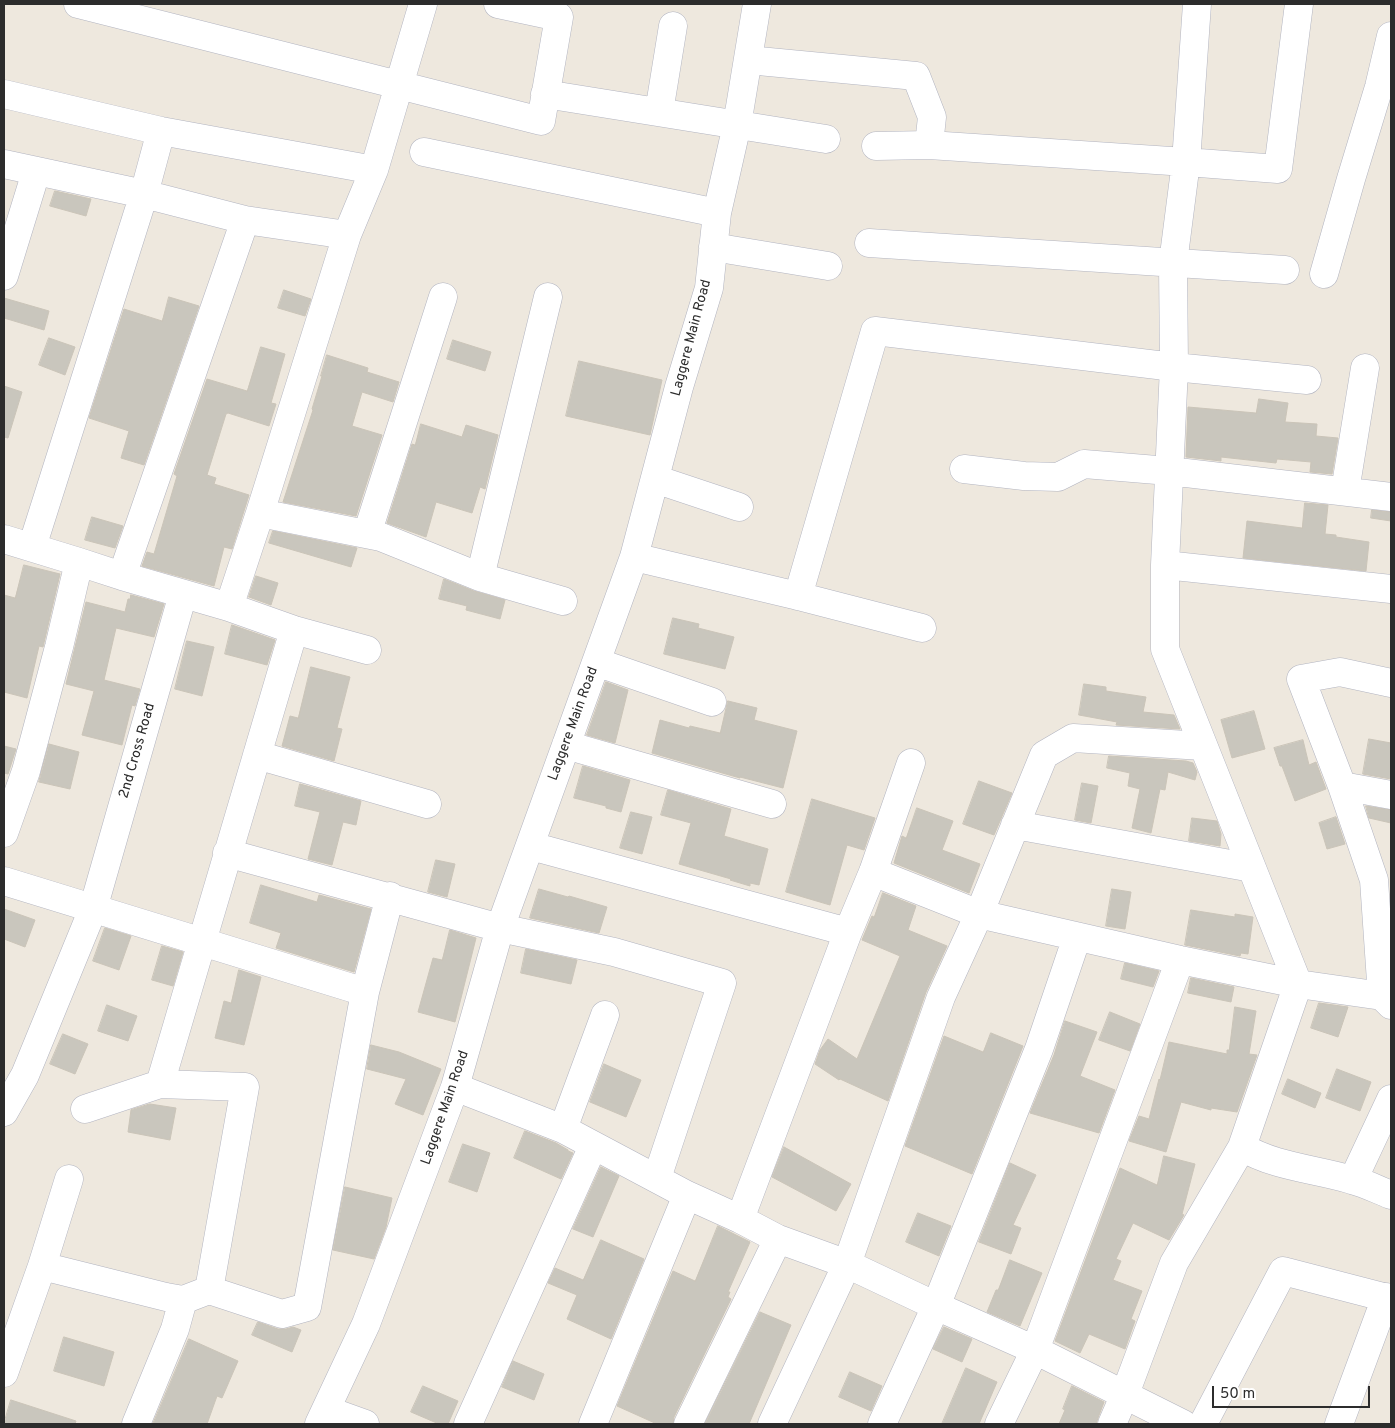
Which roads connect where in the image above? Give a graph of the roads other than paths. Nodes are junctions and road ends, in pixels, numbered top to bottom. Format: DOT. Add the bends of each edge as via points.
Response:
graph roads {
  1 [pos="78,4"];
  2 [pos="423,4"];
  3 [pos="498,4"];
  4 [pos="757,4"];
  5 [pos="1197,4"];
  6 [pos="1299,4"];
  7 [pos="673,26"];
  8 [pos="1391,36"];
  9 [pos="748,60"];
  10 [pos="400,86"];
  11 [pos="4,94"];
  12 [pos="546,94"];
  13 [pos="659,112"];
  14 [pos="737,125"];
  15 [pos="160,131"];
  16 [pos="826,139"];
  17 [pos="929,145"];
  18 [pos="876,146"];
  19 [pos="424,152"];
  20 [pos="1186,162"];
  21 [pos="4,164"];
  22 [pos="374,170"];
  23 [pos="36,172"];
  24 [pos="144,194"];
  25 [pos="717,213"];
  26 [pos="245,220"];
  27 [pos="346,235"];
  28 [pos="869,242"];
  29 [pos="713,247"];
  30 [pos="1173,263"];
  31 [pos="828,266"];
  32 [pos="1285,270"];
  33 [pos="1324,274"];
  34 [pos="4,276"];
  35 [pos="443,297"];
  36 [pos="548,297"];
  37 [pos="1174,367"];
  38 [pos="1365,368"];
  39 [pos="1307,380"];
  40 [pos="964,468"];
  41 [pos="1169,471"];
  42 [pos="655,479"];
  43 [pos="1345,491"];
  44 [pos="1391,497"];
  45 [pos="739,507"];
  46 [pos="260,513"];
  47 [pos="367,534"];
  48 [pos="4,539"];
  49 [pos="32,548"];
  50 [pos="634,558"];
  51 [pos="79,562"];
  52 [pos="1165,565"];
  53 [pos="122,576"];
  54 [pos="480,577"];
  55 [pos="1391,590"];
  56 [pos="183,594"];
  57 [pos="798,596"];
  58 [pos="563,602"];
  59 [pos="229,607"];
  60 [pos="922,628"];
  61 [pos="294,630"];
  62 [pos="367,650"];
  63 [pos="596,662"];
  64 [pos="1391,683"];
  65 [pos="712,702"];
  66 [pos="566,745"];
  67 [pos="1203,746"];
  68 [pos="256,755"];
  69 [pos="911,763"];
  70 [pos="1342,786"];
  71 [pos="1391,795"];
  72 [pos="427,804"];
  73 [pos="772,804"];
  74 [pos="1015,825"];
  75 [pos="4,832"];
  76 [pos="531,846"];
  77 [pos="228,853"];
  78 [pos="1252,868"];
  79 [pos="874,872"];
  80 [pos="4,881"];
  81 [pos="390,896"];
  82 [pos="93,909"];
  83 [pos="978,914"];
  84 [pos="500,928"];
  85 [pos="848,932"];
  86 [pos="1078,937"];
  87 [pos="201,942"];
  88 [pos="1180,960"];
  89 [pos="1298,984"];
  90 [pos="365,992"];
  91 [pos="1387,1000"];
  92 [pos="605,1015"];
  93 [pos="160,1084"];
  94 [pos="455,1087"];
  95 [pos="1391,1099"];
  96 [pos="85,1109"];
  97 [pos="4,1112"];
  98 [pos="564,1129"];
  99 [pos="594,1146"];
  100 [pos="1242,1148"];
  101 [pos="657,1178"];
  102 [pos="69,1179"];
  103 [pos="1353,1180"];
  104 [pos="687,1195"];
  105 [pos="1391,1195"];
  106 [pos="740,1219"];
  107 [pos="778,1239"];
  108 [pos="847,1264"];
  109 [pos="42,1266"];
  110 [pos="209,1290"];
  111 [pos="1389,1298"];
  112 [pos="183,1300"];
  113 [pos="936,1306"];
  114 [pos="1036,1350"];
  115 [pos="4,1373"];
  116 [pos="1125,1394"];
  117 [pos="323,1417"];
  118 [pos="136,1424"];
  119 [pos="365,1424"];
  120 [pos="468,1424"];
  121 [pos="593,1424"];
  122 [pos="688,1424"];
  123 [pos="772,1424"];
  124 [pos="882,1424"];
  125 [pos="999,1424"];
  126 [pos="1112,1424"];
  127 [pos="1183,1424"];
  128 [pos="1203,1424"];
  129 [pos="1339,1424"];
  1 -- 10 [label="street"];
  2 -- 10 [label="street"];
  3 -- 12 [label="street" via="559,17"];
  4 -- 9 [label="street, Laggere Main Road"];
  5 -- 20 [label="street"];
  6 -- 20 [label="street" via="1278,169"];
  7 -- 13 [label="street"];
  8 -- 33 [label="street" via="1380,88"];
  9 -- 14 [label="street, Laggere Main Road"];
  9 -- 17 [label="street" via="916,76 932,117"];
  10 -- 12 [label="street" via="541,121"];
  10 -- 22 [label="street"];
  11 -- 15 [label="street"];
  12 -- 13 [label="street"];
  13 -- 14 [label="street"];
  14 -- 16 [label="street"];
  14 -- 25 [label="street, Laggere Main Road"];
  15 -- 22 [label="street"];
  15 -- 24 [label="street"];
  17 -- 18 [label="street"];
  17 -- 20 [label="street"];
  19 -- 25 [label="street"];
  20 -- 30 [label="street"];
  21 -- 23 [label="street"];
  22 -- 27 [label="street"];
  23 -- 24 [label="street"];
  23 -- 34 [label="street"];
  24 -- 26 [label="street"];
  24 -- 49 [label="street"];
  25 -- 29 [label="street, Laggere Main Road"];
  26 -- 27 [label="street"];
  26 -- 53 [label="street"];
  27 -- 46 [label="street"];
  28 -- 30 [label="street"];
  29 -- 31 [label="street"];
  29 -- 42 [label="street, Laggere Main Road" via="709,288"];
  30 -- 32 [label="street"];
  30 -- 37 [label="street"];
  35 -- 47 [label="street"];
  36 -- 54 [label="street"];
  37 -- 39 [label="street"];
  37 -- 41 [label="street"];
  37 -- 57 [label="street" via="875,331"];
  38 -- 43 [label="street"];
  40 -- 41 [label="street" via="1058,477 1084,464"];
  41 -- 43 [label="street"];
  41 -- 52 [label="street"];
  42 -- 45 [label="street"];
  42 -- 50 [label="street, Laggere Main Road"];
  43 -- 44 [label="street"];
  46 -- 47 [label="street"];
  46 -- 59 [label="street"];
  47 -- 54 [label="street"];
  48 -- 49 [label="street"];
  49 -- 51 [label="street"];
  50 -- 57 [label="street"];
  50 -- 63 [label="street, Laggere Main Road"];
  51 -- 53 [label="street"];
  51 -- 75 [label="street" via="26,771"];
  52 -- 55 [label="street"];
  52 -- 67 [label="street" via="1165,649"];
  53 -- 56 [label="street"];
  54 -- 58 [label="street"];
  56 -- 59 [label="street"];
  56 -- 82 [label="street, 2nd Cross Road"];
  57 -- 60 [label="street"];
  59 -- 61 [label="street"];
  61 -- 62 [label="street"];
  61 -- 68 [label="street"];
  63 -- 65 [label="street"];
  63 -- 66 [label="street, Laggere Main Road"];
  64 -- 70 [label="street" via="1340,672 1301,679"];
  66 -- 73 [label="street"];
  66 -- 76 [label="street, Laggere Main Road"];
  67 -- 74 [label="street" via="1073,738 1044,755"];
  67 -- 78 [label="street"];
  68 -- 72 [label="street"];
  68 -- 77 [label="street"];
  69 -- 79 [label="street"];
  70 -- 71 [label="street"];
  70 -- 91 [label="street" via="1374,880"];
  74 -- 78 [label="street"];
  74 -- 83 [label="street"];
  76 -- 84 [label="street, Laggere Main Road"];
  76 -- 85 [label="street"];
  77 -- 81 [label="street"];
  77 -- 87 [label="street"];
  78 -- 89 [label="street"];
  79 -- 83 [label="street"];
  79 -- 85 [label="street"];
  80 -- 82 [label="street"];
  81 -- 84 [label="street"];
  81 -- 90 [label="street"];
  82 -- 87 [label="street"];
  82 -- 97 [label="street, 2nd Cross Road" via="25,1075"];
  83 -- 86 [label="street"];
  83 -- 108 [label="street" via="941,998"];
  84 -- 94 [label="street, Laggere Main Road"];
  84 -- 101 [label="street" via="614,952 722,983"];
  85 -- 106 [label="street"];
  86 -- 88 [label="street"];
  86 -- 113 [label="street" via="1039,1049"];
  87 -- 90 [label="street"];
  87 -- 93 [label="street"];
  88 -- 89 [label="street"];
  88 -- 114 [label="street"];
  89 -- 91 [label="street"];
  89 -- 100 [label="street"];
  90 -- 110 [label="street" via="307,1307 282,1314"];
  92 -- 98 [label="street"];
  93 -- 96 [label="street"];
  93 -- 110 [label="street" via="244,1087"];
  94 -- 98 [label="street"];
  94 -- 117 [label="street, Laggere Main Road" via="366,1324"];
  95 -- 103 [label="street"];
  98 -- 99 [label="street"];
  99 -- 101 [label="street"];
  99 -- 120 [label="street"];
  100 -- 103 [label="street" via="1255,1156"];
  100 -- 116 [label="street" via="1174,1263"];
  101 -- 104 [label="street"];
  102 -- 109 [label="street"];
  103 -- 105 [label="street"];
  104 -- 106 [label="street"];
  104 -- 121 [label="street"];
  106 -- 107 [label="street"];
  107 -- 108 [label="street"];
  107 -- 122 [label="street"];
  108 -- 113 [label="street"];
  108 -- 123 [label="street"];
  109 -- 112 [label="street"];
  109 -- 115 [label="street"];
  110 -- 112 [label="street"];
  111 -- 128 [label="street" via="1283,1271"];
  111 -- 129 [label="street"];
  112 -- 118 [label="street" via="175,1329"];
  113 -- 114 [label="street"];
  113 -- 124 [label="street"];
  114 -- 116 [label="street"];
  114 -- 125 [label="street"];
  116 -- 126 [label="street"];
  116 -- 127 [label="street"];
  117 -- 119 [label="street"];
}
